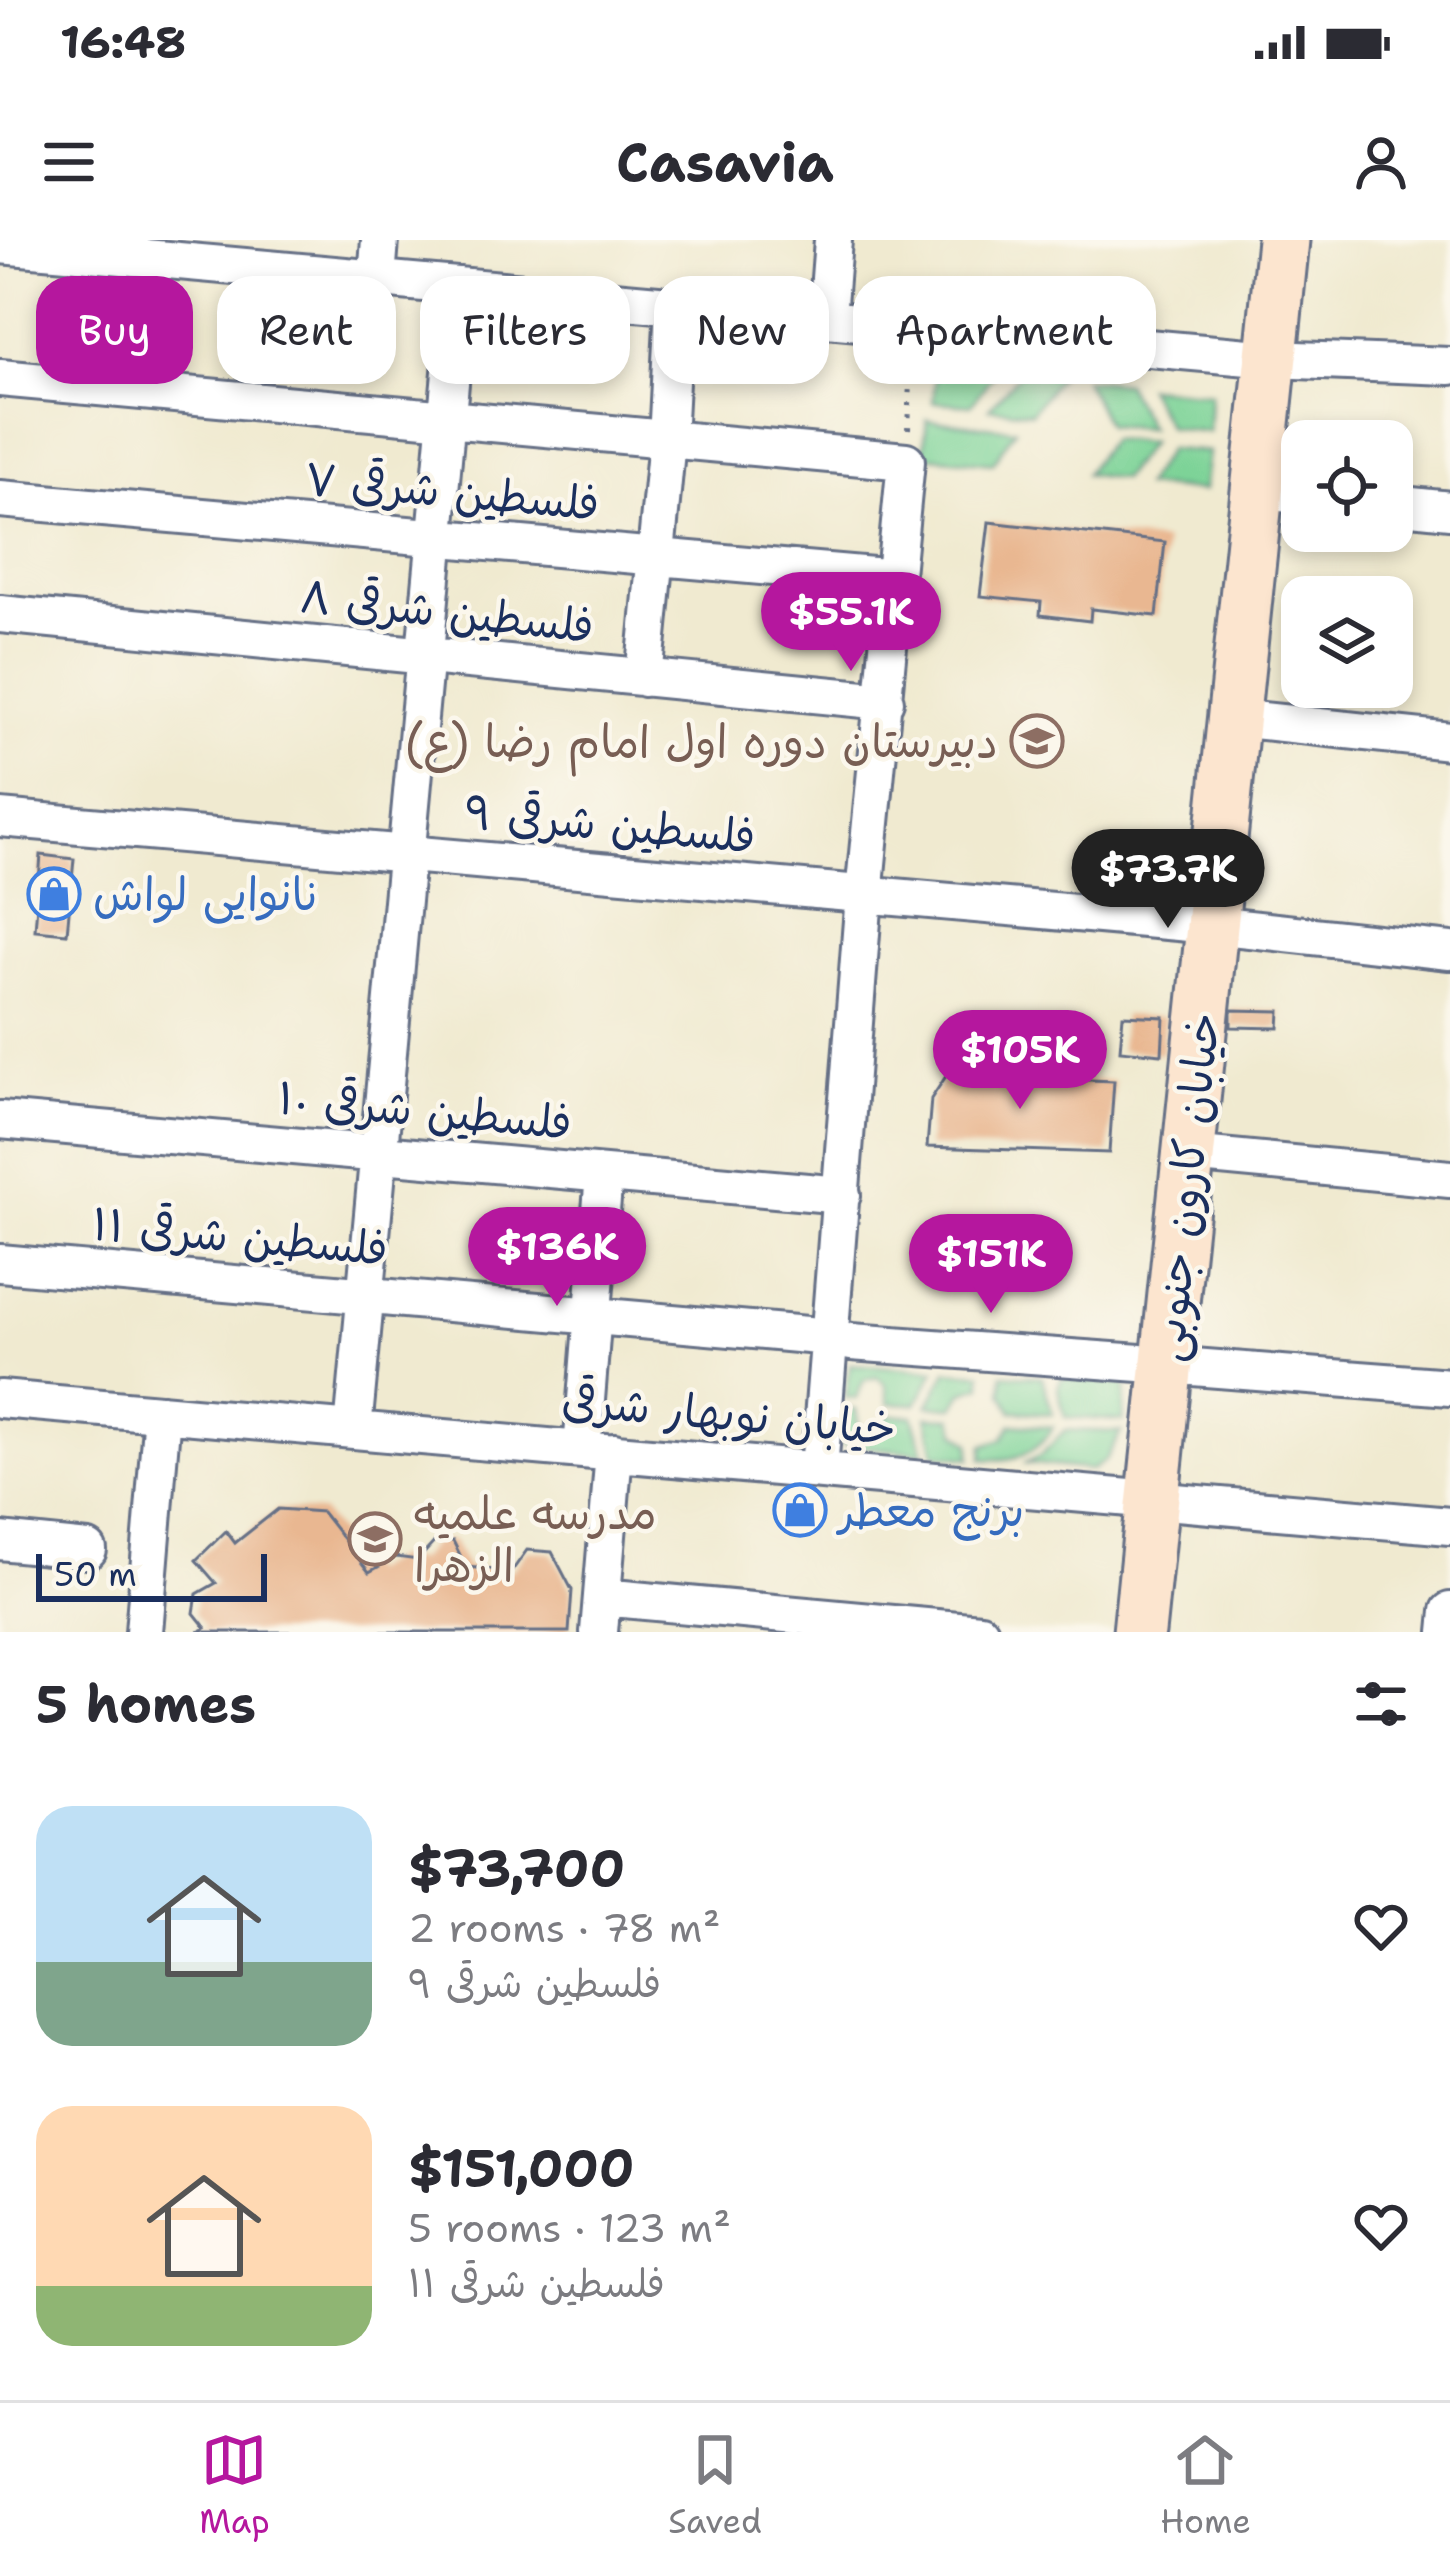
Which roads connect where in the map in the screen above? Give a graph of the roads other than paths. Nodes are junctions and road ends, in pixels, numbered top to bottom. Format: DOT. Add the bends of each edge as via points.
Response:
graph roads {
  1 [pos="380,240"];
  2 [pos="832,240"];
  3 [pos="1283,240"];
  4 [pos="0,245"];
  5 [pos="354,276"];
  6 [pos="377,276"];
  7 [pos="829,286"];
  8 [pos="829,317"];
  9 [pos="1271,358"];
  10 [pos="1450,366"];
  11 [pos="0,378"];
  12 [pos="450,384"];
  13 [pos="670,384"];
  14 [pos="447,420"];
  15 [pos="667,440"];
  16 [pos="1280,493"];
  17 [pos="0,499"];
  18 [pos="1413,507"];
  19 [pos="1450,510"];
  20 [pos="436,537"];
  21 [pos="656,557"];
  22 [pos="896,578"];
  23 [pos="0,614"];
  24 [pos="424,658"];
  25 [pos="644,678"];
  26 [pos="885,701"];
  27 [pos="1234,718"];
  28 [pos="1450,741"];
  29 [pos="0,818"];
  30 [pos="406,854"];
  31 [pos="864,895"];
  32 [pos="1212,925"];
  33 [pos="1450,951"];
  34 [pos="0,1120"];
  35 [pos="379,1154"];
  36 [pos="1189,1154"];
  37 [pos="604,1174"];
  38 [pos="1450,1179"];
  39 [pos="842,1195"];
  40 [pos="0,1263"];
  41 [pos="365,1295"];
  42 [pos="593,1316"];
  43 [pos="830,1337"];
  44 [pos="1154,1364"];
  45 [pos="1450,1387"];
  46 [pos="0,1399"];
  47 [pos="162,1413"];
  48 [pos="353,1430"];
  49 [pos="598,1451"];
  50 [pos="820,1470"];
  51 [pos="1153,1499"];
  52 [pos="1450,1526"];
  53 [pos="0,1541"];
  54 [pos="88,1550"];
  55 [pos="1450,1611"];
  56 [pos="601,1615"];
  57 [pos="144,1632"];
  58 [pos="980,1632"];
  59 [pos="1139,1632"];
  60 [pos="1448,1632"];
  1 -- 6 [label="street"];
  2 -- 7 [label="street"];
  3 -- 9 [label="street, خیابان کارون جنوبی"];
  4 -- 5 [label="street"];
  8 -- 9 [label="street"];
  9 -- 10 [label="street"];
  9 -- 16 [label="street, خیابان کارون جنوبی"];
  11 -- 14 [label="street"];
  12 -- 14 [label="street"];
  13 -- 15 [label="street"];
  14 -- 15 [label="street"];
  14 -- 20 [label="street"];
  15 -- 21 [label="street"];
  15 -- 22 [label="street" via="906,460"];
  16 -- 27 [label="street, خیابان کارون جنوبی"];
  17 -- 20 [label="street, فلسطین شرقی ۷"];
  18 -- 19 [label="street"];
  20 -- 21 [label="street, فلسطین شرقی ۷"];
  20 -- 24 [label="street"];
  21 -- 22 [label="street, فلسطین شرقی ۷"];
  21 -- 25 [label="street"];
  22 -- 26 [label="street"];
  23 -- 24 [label="street, فلسطین شرقی ۸"];
  24 -- 25 [label="street, فلسطین شرقی ۸"];
  24 -- 30 [label="street"];
  25 -- 26 [label="street, فلسطین شرقی ۸"];
  26 -- 31 [label="street"];
  27 -- 28 [label="street"];
  27 -- 32 [label="street, خیابان کارون جنوبی"];
  29 -- 30 [label="street, فلسطین شرقی ۹"];
  30 -- 31 [label="street, فلسطین شرقی ۹"];
  30 -- 35 [label="street"];
  31 -- 32 [label="street, فلسطین شرقی ۹"];
  31 -- 39 [label="street"];
  32 -- 33 [label="street, فلسطین شرقی ۹"];
  32 -- 36 [label="street, خیابان کارون جنوبی"];
  34 -- 35 [label="street, فلسطین شرقی ۱۰"];
  35 -- 37 [label="street, فلسطین شرقی ۱۰"];
  35 -- 41 [label="street"];
  36 -- 38 [label="street"];
  36 -- 44 [label="street, خیابان کارون جنوبی"];
  37 -- 39 [label="street, فلسطین شرقی ۱۰"];
  37 -- 42 [label="street"];
  39 -- 43 [label="street"];
  40 -- 41 [label="street, فلسطین شرقی ۱۱"];
  41 -- 42 [label="street, فلسطین شرقی ۱۱"];
  41 -- 48 [label="street"];
  42 -- 43 [label="street, فلسطین شرقی ۱۱"];
  42 -- 49 [label="street"];
  43 -- 44 [label="street, فلسطین شرقی ۱۱"];
  43 -- 50 [label="street"];
  44 -- 45 [label="street, فلسطین شرقی ۱۱"];
  44 -- 51 [label="street, خیابان کارون جنوبی"];
  46 -- 47 [label="street, خیابان نوبهار شرقی"];
  47 -- 48 [label="street, خیابان نوبهار شرقی"];
  47 -- 57 [label="street"];
  48 -- 49 [label="street, خیابان نوبهار شرقی"];
  49 -- 50 [label="street, خیابان نوبهار شرقی"];
  49 -- 56 [label="street"];
  50 -- 51 [label="street, خیابان نوبهار شرقی"];
  51 -- 52 [label="street, خیابان نوبهار شرقی"];
  51 -- 59 [label="street, خیابان کارون جنوبی"];
  53 -- 54 [label="street"];
  55 -- 60 [label="street"];
  56 -- 58 [label="street"];
}
